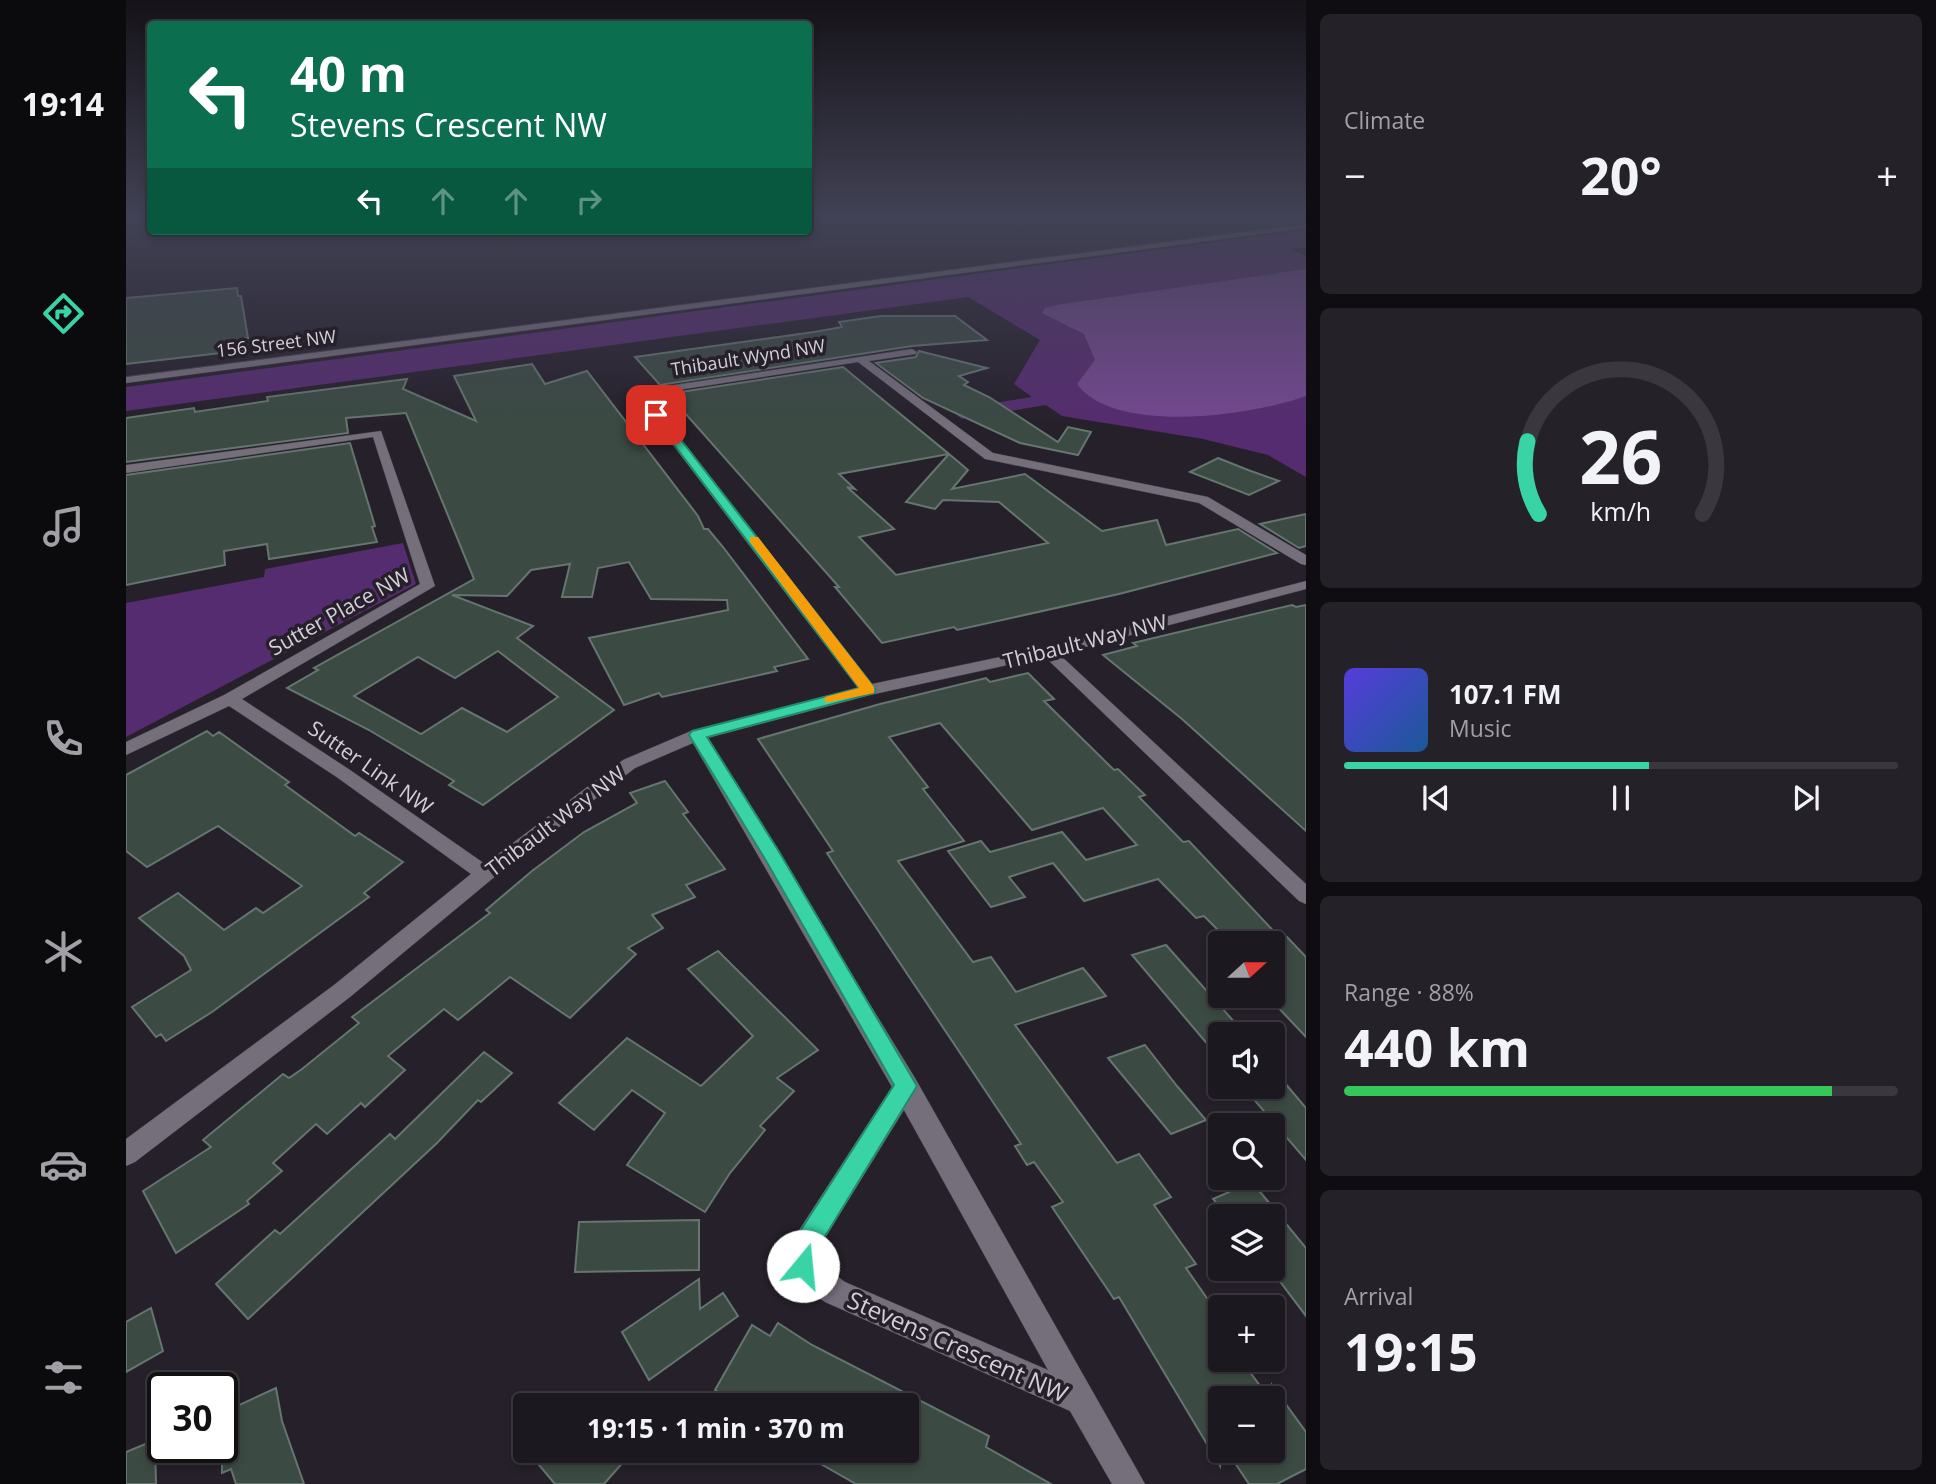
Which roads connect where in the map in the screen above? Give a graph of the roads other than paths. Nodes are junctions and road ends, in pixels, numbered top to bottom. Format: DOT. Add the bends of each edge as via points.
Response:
graph roads {
  1 [pos="840,287"];
  2 [pos="912,352"];
  3 [pos="860,359"];
  4 [pos="126,380"];
  5 [pos="126,469"];
  6 [pos="1306,561"];
  7 [pos="1306,585"];
  8 [pos="1048,652"];
  9 [pos="869,690"];
  10 [pos="230,699"];
  11 [pos="697,735"];
  12 [pos="126,749"];
  13 [pos="485,874"];
  14 [pos="1306,896"];
  15 [pos="906,1086"];
  16 [pos="126,1154"];
  17 [pos="1081,1400"];
  18 [pos="1129,1484"];
  1 -- 4 [label="street, 156 Street NW"];
  2 -- 3 [label="street, Thibault Wynd NW"];
  3 -- 6 [label="street" via="989,456 1203,500"];
  3 -- 9 [label="street, Thibault Wynd NW" via="639,393"];
  5 -- 10 [label="street, Sutter Place NW" via="377,433 428,586"];
  7 -- 8 [label="street, Thibault Way NW"];
  8 -- 9 [label="street, Thibault Way NW"];
  8 -- 14 [label="street"];
  9 -- 11 [label="street, Thibault Way NW"];
  10 -- 12 [label="street, Sutter Place NW"];
  10 -- 13 [label="street, Sutter Link NW"];
  11 -- 13 [label="street, Thibault Way NW" via="629,764"];
  11 -- 15 [label="street, Stevens Crescent NW"];
  13 -- 16 [label="street, Thibault Way NW" via="342,991"];
  15 -- 17 [label="street, Stevens Crescent NW"];
  15 -- 17 [label="street, Stevens Crescent NW" via="804,1248 803,1266 835,1292"];
  17 -- 18 [label="street, Stevens Crescent NW"];
}
